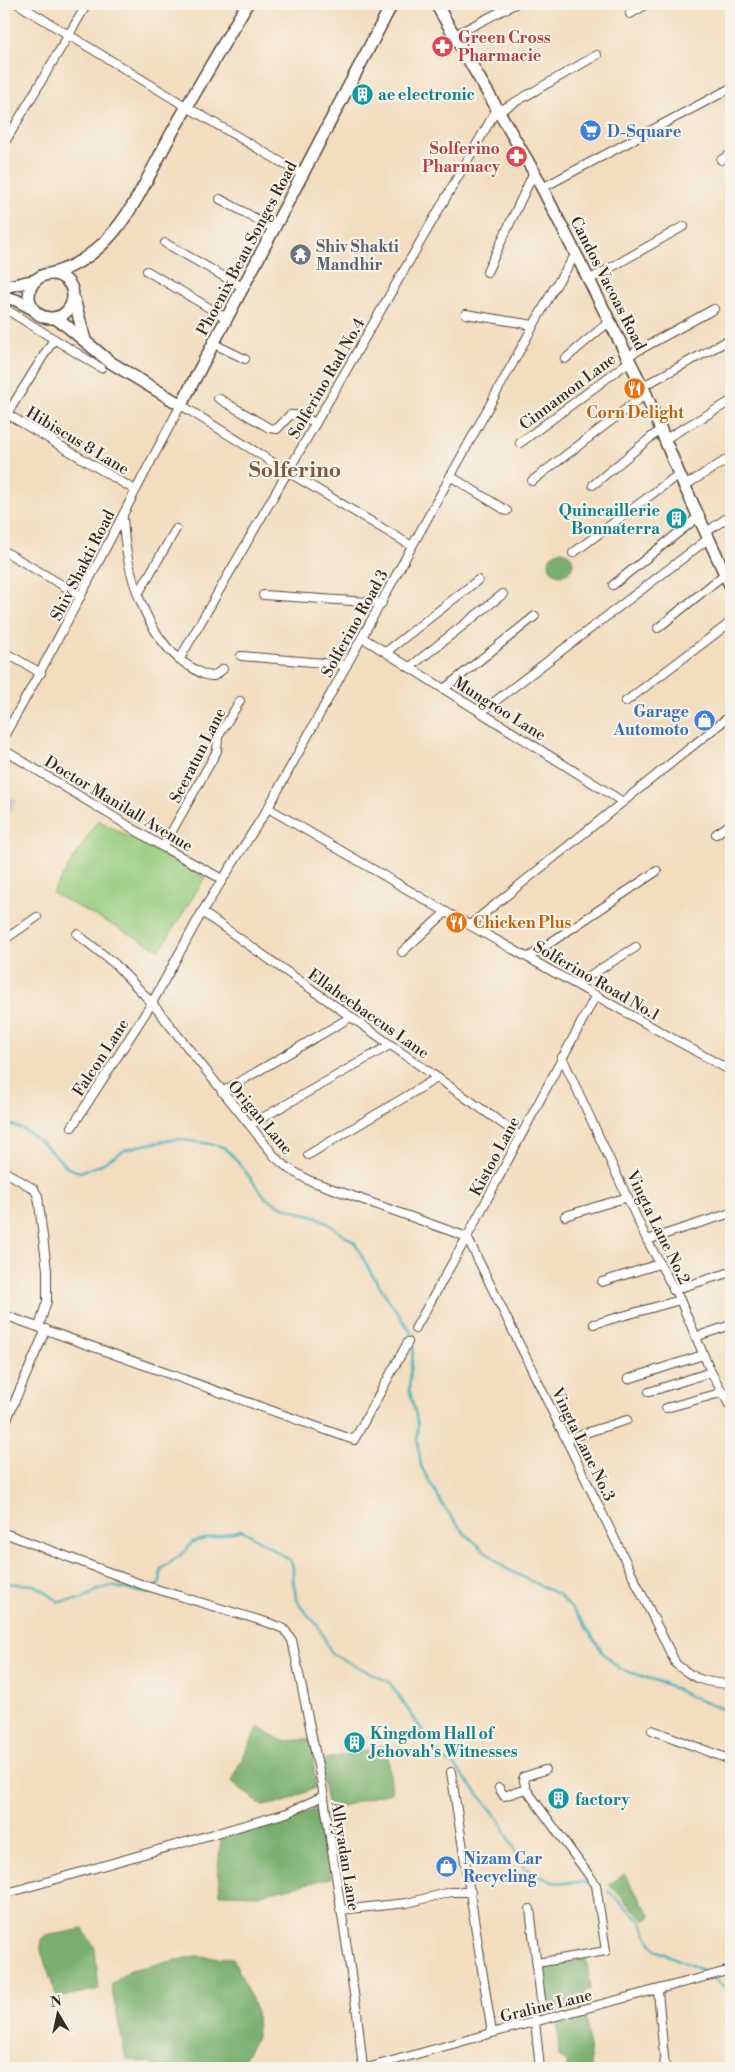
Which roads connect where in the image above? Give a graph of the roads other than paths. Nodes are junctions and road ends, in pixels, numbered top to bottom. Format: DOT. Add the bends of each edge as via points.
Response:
graph roads {
  1 [pos="18,4"];
  2 [pos="87,4"];
  3 [pos="247,4"];
  4 [pos="392,4"];
  5 [pos="436,4"];
  6 [pos="515,4"];
  7 [pos="647,4"];
  8 [pos="630,14"];
  9 [pos="68,35"];
  10 [pos="454,36"];
  11 [pos="597,55"];
  12 [pos="731,88"];
  13 [pos="187,107"];
  14 [pos="498,110"];
  15 [pos="4,144"];
  16 [pos="731,154"];
  17 [pos="721,160"];
  18 [pos="534,172"];
  19 [pos="303,175"];
  20 [pos="542,188"];
  21 [pos="220,198"];
  22 [pos="684,226"];
  23 [pos="275,229"];
  24 [pos="165,243"];
  25 [pos="576,254"];
  26 [pos="147,271"];
  27 [pos="487,272"];
  28 [pos="50,274"];
  29 [pos="36,280"];
  30 [pos="589,280"];
  31 [pos="4,287"];
  32 [pos="244,288"];
  33 [pos="4,297"];
  34 [pos="74,299"];
  35 [pos="4,308"];
  36 [pos="714,309"];
  37 [pos="33,310"];
  38 [pos="466,314"];
  39 [pos="54,318"];
  40 [pos="228,318"];
  41 [pos="610,321"];
  42 [pos="533,325"];
  43 [pos="54,339"];
  44 [pos="731,339"];
  45 [pos="86,342"];
  46 [pos="214,344"];
  47 [pos="245,359"];
  48 [pos="564,359"];
  49 [pos="629,359"];
  50 [pos="101,368"];
  51 [pos="644,390"];
  52 [pos="218,398"];
  53 [pos="731,401"];
  54 [pos="181,405"];
  55 [pos="5,416"];
  56 [pos="316,423"];
  57 [pos="663,434"];
  58 [pos="520,443"];
  59 [pos="731,457"];
  60 [pos="288,472"];
  61 [pos="679,474"];
  62 [pos="450,476"];
  63 [pos="532,481"];
  64 [pos="593,485"];
  65 [pos="684,486"];
  66 [pos="135,490"];
  67 [pos="507,511"];
  68 [pos="731,515"];
  69 [pos="122,516"];
  70 [pos="698,517"];
  71 [pos="176,530"];
  72 [pos="706,536"];
  73 [pos="412,546"];
  74 [pos="4,552"];
  75 [pos="573,553"];
  76 [pos="728,572"];
  77 [pos="478,580"];
  78 [pos="613,584"];
  79 [pos="731,588"];
  80 [pos="138,594"];
  81 [pos="503,594"];
  82 [pos="263,595"];
  83 [pos="81,596"];
  84 [pos="382,603"];
  85 [pos="535,616"];
  86 [pos="731,622"];
  87 [pos="658,628"];
  88 [pos="363,638"];
  89 [pos="4,652"];
  90 [pos="386,652"];
  91 [pos="241,656"];
  92 [pos="179,660"];
  93 [pos="347,665"];
  94 [pos="410,667"];
  95 [pos="223,669"];
  96 [pos="40,673"];
  97 [pos="444,689"];
  98 [pos="240,700"];
  99 [pos="625,702"];
  100 [pos="481,712"];
  101 [pos="731,715"];
  102 [pos="4,736"];
  103 [pos="4,750"];
  104 [pos="623,802"];
  105 [pos="268,808"];
  106 [pos="731,824"];
  107 [pos="716,834"];
  108 [pos="163,847"];
  109 [pos="657,871"];
  110 [pos="222,879"];
  111 [pos="202,912"];
  112 [pos="446,912"];
  113 [pos="37,917"];
  114 [pos="471,924"];
  115 [pos="77,934"];
  116 [pos="4,940"];
  117 [pos="636,947"];
  118 [pos="402,952"];
  119 [pos="528,957"];
  120 [pos="576,984"];
  121 [pos="596,995"];
  122 [pos="152,1003"];
  123 [pos="351,1017"];
  124 [pos="390,1045"];
  125 [pos="562,1057"];
  126 [pos="731,1071"];
  127 [pos="437,1078"];
  128 [pos="222,1092"];
  129 [pos="250,1125"];
  130 [pos="72,1127"];
  131 [pos="520,1136"];
  132 [pos="308,1155"];
  133 [pos="4,1171"];
  134 [pos="628,1197"];
  135 [pos="731,1213"];
  136 [pos="565,1216"];
  137 [pos="467,1237"];
  138 [pos="647,1240"];
  139 [pos="659,1264"];
  140 [pos="731,1272"];
  141 [pos="602,1282"];
  142 [pos="673,1290"];
  143 [pos="680,1300"];
  144 [pos="4,1315"];
  145 [pos="594,1324"];
  146 [pos="731,1326"];
  147 [pos="43,1328"];
  148 [pos="415,1329"];
  149 [pos="695,1337"];
  150 [pos="408,1342"];
  151 [pos="703,1356"];
  152 [pos="711,1372"];
  153 [pos="628,1379"];
  154 [pos="649,1392"];
  155 [pos="724,1392"];
  156 [pos="666,1408"];
  157 [pos="731,1408"];
  158 [pos="627,1420"];
  159 [pos="4,1426"];
  160 [pos="566,1439"];
  161 [pos="4,1533"];
  162 [pos="731,1684"];
  163 [pos="652,1730"];
  164 [pos="731,1760"];
  165 [pos="545,1770"];
  166 [pos="451,1772"];
  167 [pos="499,1788"];
  168 [pos="526,1789"];
  169 [pos="323,1796"];
  170 [pos="471,1892"];
  171 [pos="4,1894"];
  172 [pos="530,1909"];
  173 [pos="340,1910"];
  174 [pos="537,1963"];
  175 [pos="731,1970"];
  176 [pos="658,1991"];
  177 [pos="535,2022"];
  178 [pos="492,2033"];
  179 [pos="363,2068"];
  180 [pos="367,2068"];
  181 [pos="540,2068"];
  182 [pos="665,2068"];
  1 -- 9 [label="street"];
  2 -- 9 [label="street"];
  3 -- 13 [label="main road"];
  4 -- 19 [label="main road, Phoenix Beau Songes Road"];
  5 -- 10 [label="main road, Candos Vacoas Road"];
  6 -- 10 [label="street"];
  7 -- 8 [label="street"];
  9 -- 13 [label="street"];
  9 -- 15 [label="street"];
  10 -- 14 [label="main road, Candos Vacoas Road"];
  11 -- 14 [label="street"];
  12 -- 20 [label="street"];
  13 -- 19 [label="street"];
  13 -- 28 [label="main road" via="128,214 106,241 73,267"];
  14 -- 18 [label="main road, Candos Vacoas Road"];
  14 -- 56 [label="street, Solferino Rad No.4"];
  16 -- 17 [label="street"];
  18 -- 20 [label="main road, Candos Vacoas Road"];
  18 -- 27 [label="street"];
  19 -- 23 [label="main road, Phoenix Beau Songes Road"];
  20 -- 25 [label="main road, Candos Vacoas Road"];
  21 -- 23 [label="street"];
  22 -- 30 [label="street"];
  23 -- 32 [label="main road, Phoenix Beau Songes Road"];
  24 -- 32 [label="street"];
  25 -- 30 [label="main road, Candos Vacoas Road"];
  25 -- 42 [label="street, Solferino Road 3"];
  26 -- 40 [label="street"];
  28 -- 29 [label="main road"];
  28 -- 34 [label="main road" via="68,282"];
  29 -- 31 [label="main road"];
  29 -- 37 [label="main road" via="29,297"];
  30 -- 41 [label="main road, Candos Vacoas Road"];
  32 -- 40 [label="main road, Phoenix Beau Songes Road"];
  33 -- 37 [label="main road"];
  34 -- 39 [label="main road" via="69,310"];
  34 -- 45 [label="main road"];
  35 -- 43 [label="street"];
  36 -- 49 [label="street, Cinnamon Lane"];
  37 -- 39 [label="main road" via="42,317"];
  38 -- 42 [label="street"];
  39 -- 45 [label="main road"];
  40 -- 46 [label="main road, Phoenix Beau Songes Road"];
  41 -- 48 [label="street"];
  41 -- 49 [label="main road, Candos Vacoas Road"];
  42 -- 62 [label="street, Solferino Road 3"];
  43 -- 50 [label="street"];
  43 -- 55 [label="street"];
  44 -- 51 [label="street"];
  45 -- 54 [label="main road" via="110,362"];
  46 -- 47 [label="street"];
  46 -- 54 [label="main road, Phoenix Beau Songes Road"];
  49 -- 51 [label="main road, Candos Vacoas Road"];
  49 -- 58 [label="street, Cinnamon Lane"];
  51 -- 57 [label="main road, Candos Vacoas Road"];
  51 -- 63 [label="street"];
  52 -- 56 [label="street" via="269,428 277,429 290,415 299,415"];
  53 -- 57 [label="street"];
  54 -- 60 [label="street"];
  54 -- 66 [label="street, Shiv Shakti Road"];
  55 -- 66 [label="street, Hibiscus 8 Lane"];
  56 -- 60 [label="street, Solferino Rad No.4"];
  57 -- 61 [label="main road, Candos Vacoas Road"];
  57 -- 64 [label="street"];
  59 -- 65 [label="street"];
  60 -- 73 [label="street"];
  60 -- 92 [label="street, Solferino Rad No.4"];
  61 -- 65 [label="main road, Candos Vacoas Road"];
  61 -- 75 [label="street"];
  62 -- 67 [label="street"];
  62 -- 73 [label="street, Solferino Road 3"];
  65 -- 70 [label="main road, Candos Vacoas Road"];
  66 -- 69 [label="street, Shiv Shakti Road"];
  68 -- 72 [label="street"];
  69 -- 80 [label="street" via="128,564"];
  69 -- 83 [label="street, Shiv Shakti Road"];
  70 -- 72 [label="main road, Candos Vacoas Road"];
  70 -- 78 [label="street"];
  71 -- 80 [label="street"];
  72 -- 76 [label="main road, Candos Vacoas Road"];
  72 -- 100 [label="street"];
  73 -- 84 [label="street, Solferino Road 3"];
  74 -- 83 [label="street"];
  76 -- 79 [label="main road, Candos Vacoas Road"];
  76 -- 87 [label="street"];
  77 -- 90 [label="street"];
  80 -- 92 [label="street" via="166,648"];
  81 -- 94 [label="street"];
  82 -- 84 [label="street"];
  83 -- 96 [label="street, Shiv Shakti Road"];
  84 -- 88 [label="street, Solferino Road 3"];
  85 -- 97 [label="street"];
  86 -- 99 [label="street"];
  88 -- 90 [label="street, Mungroo Lane"];
  88 -- 93 [label="street, Solferino Road 3"];
  89 -- 96 [label="street"];
  90 -- 94 [label="street, Mungroo Lane"];
  91 -- 93 [label="street"];
  92 -- 95 [label="street" via="209,676"];
  93 -- 105 [label="street, Solferino Road 3"];
  94 -- 97 [label="street, Mungroo Lane"];
  96 -- 102 [label="street, Shiv Shakti Road"];
  97 -- 100 [label="street, Mungroo Lane"];
  98 -- 108 [label="street, Seeratun Lane" via="218,737 217,751"];
  100 -- 104 [label="street, Mungroo Lane"];
  101 -- 104 [label="street"];
  103 -- 108 [label="street, Doctor Manilall Avenue"];
  104 -- 114 [label="street"];
  105 -- 110 [label="street, Solferino Road 3"];
  105 -- 112 [label="street, Solferino Road No.1"];
  106 -- 107 [label="street"];
  108 -- 110 [label="street, Doctor Manilall Avenue"];
  109 -- 119 [label="street"];
  110 -- 111 [label="street, Solferino Road 3"];
  111 -- 122 [label="street, Solferino Road 3"];
  111 -- 123 [label="street, Ellaheebaccus Lane"];
  112 -- 114 [label="street, Solferino Road No.1"];
  112 -- 118 [label="street"];
  113 -- 116 [label="street"];
  114 -- 119 [label="street, Solferino Road No.1"];
  115 -- 122 [label="street, Origan Lane" via="115,964"];
  117 -- 120 [label="street"];
  119 -- 120 [label="street, Solferino Road No.1"];
  120 -- 121 [label="street, Solferino Road No.1"];
  121 -- 125 [label="street, Kistoo Lane"];
  121 -- 126 [label="street, Solferino Road No.1"];
  122 -- 128 [label="street, Origan Lane"];
  122 -- 130 [label="street, Falcon Lane"];
  123 -- 124 [label="street, Ellaheebaccus Lane"];
  123 -- 128 [label="street"];
  124 -- 127 [label="street, Ellaheebaccus Lane"];
  124 -- 129 [label="street"];
  125 -- 131 [label="street, Kistoo Lane"];
  125 -- 134 [label="street, Vingta Lane No.2"];
  127 -- 131 [label="street, Ellaheebaccus Lane"];
  127 -- 132 [label="street"];
  128 -- 129 [label="street, Origan Lane"];
  129 -- 137 [label="street, Origan Lane" via="276,1158 308,1180"];
  131 -- 137 [label="street, Kistoo Lane"];
  133 -- 147 [label="street" via="34,1189 38,1196 47,1286"];
  134 -- 136 [label="street"];
  134 -- 138 [label="street, Vingta Lane No.2"];
  135 -- 138 [label="street"];
  137 -- 148 [label="street, Kistoo Lane"];
  137 -- 160 [label="street, Vingta Lane No.3"];
  138 -- 139 [label="street, Vingta Lane No.2"];
  139 -- 141 [label="street"];
  139 -- 142 [label="street, Vingta Lane No.2"];
  140 -- 142 [label="street"];
  142 -- 143 [label="street, Vingta Lane No.2"];
  143 -- 145 [label="street"];
  143 -- 149 [label="street, Vingta Lane No.2"];
  144 -- 147 [label="street"];
  146 -- 149 [label="street"];
  147 -- 150 [label="street" via="354,1440"];
  147 -- 159 [label="street"];
  149 -- 151 [label="street, Vingta Lane No.2"];
  151 -- 152 [label="street, Vingta Lane No.2"];
  151 -- 153 [label="street"];
  152 -- 154 [label="street"];
  152 -- 155 [label="street, Vingta Lane No.2"];
  155 -- 156 [label="street"];
  155 -- 157 [label="street, Vingta Lane No.2"];
  158 -- 160 [label="street"];
  160 -- 162 [label="street, Vingta Lane No.3" via="676,1664 690,1676 711,1683"];
  161 -- 169 [label="street, Allyyadan Lane" via="143,1585 284,1629 295,1649"];
  163 -- 164 [label="street"];
  165 -- 168 [label="street" via="523,1777"];
  166 -- 170 [label="street"];
  167 -- 168 [label="street" via="504,1796"];
  168 -- 174 [label="street" via="596,1885 606,1951"];
  169 -- 171 [label="street" via="287,1813"];
  169 -- 173 [label="street, Allyyadan Lane"];
  170 -- 173 [label="street" via="451,1892 408,1903"];
  170 -- 178 [label="street"];
  172 -- 174 [label="street"];
  173 -- 179 [label="street, Allyyadan Lane"];
  174 -- 177 [label="street" via="542,2008 534,2012"];
  175 -- 176 [label="street, Graline Lane"];
  176 -- 177 [label="street, Graline Lane"];
  176 -- 182 [label="street"];
  177 -- 178 [label="street, Graline Lane"];
  177 -- 181 [label="street"];
  178 -- 180 [label="street, Graline Lane"];
}
